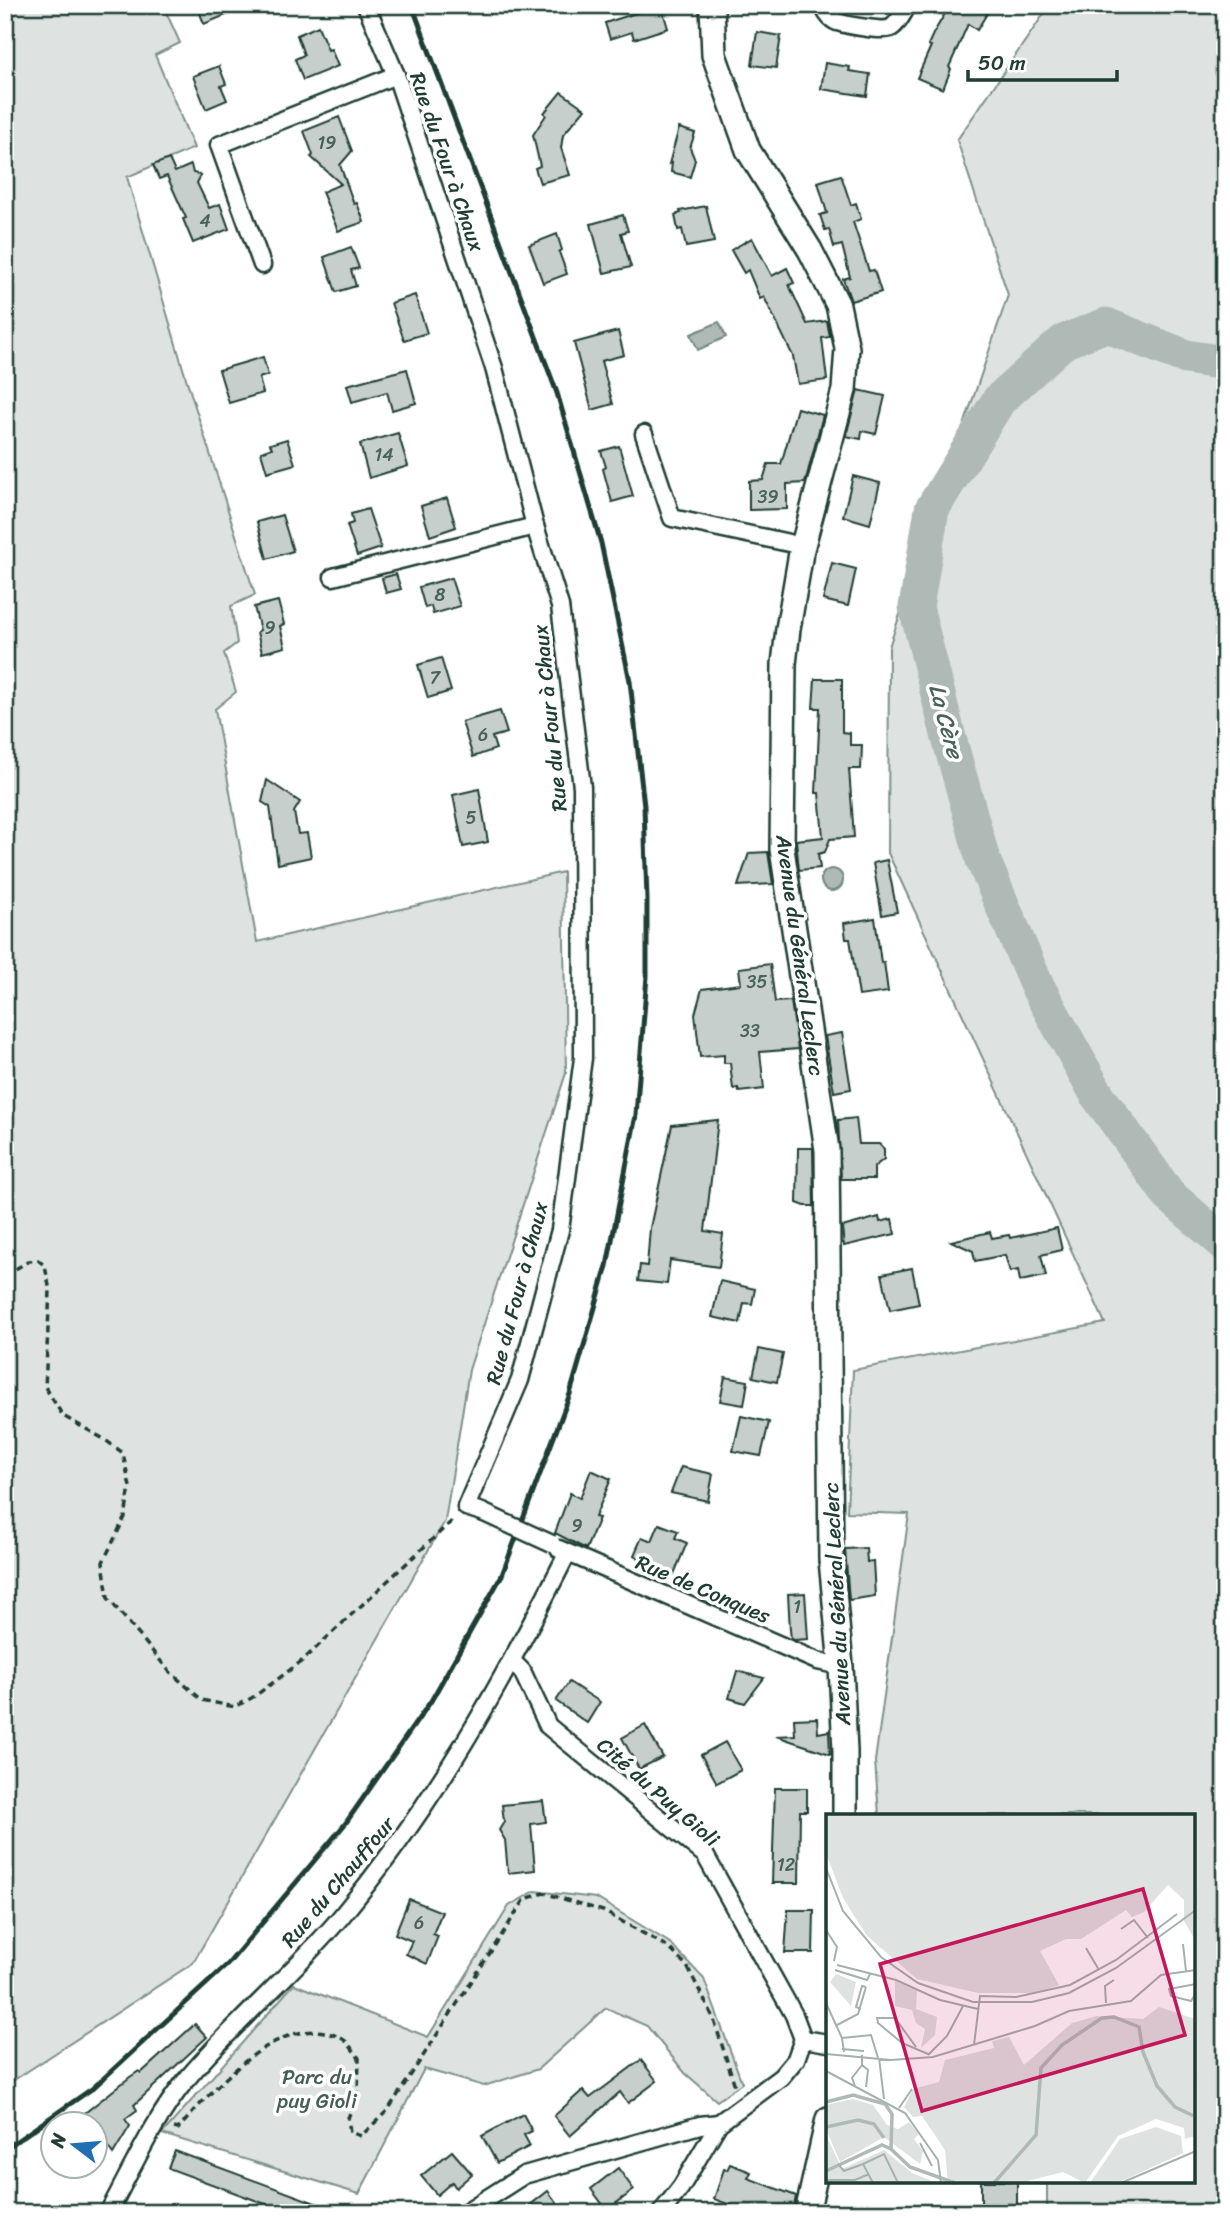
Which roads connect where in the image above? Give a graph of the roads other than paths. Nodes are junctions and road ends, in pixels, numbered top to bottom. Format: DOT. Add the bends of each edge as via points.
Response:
graph roads {
  1 [pos="366,5"];
  2 [pos="712,5"];
  3 [pos="823,5"];
  4 [pos="908,5"];
  5 [pos="396,75"];
  6 [pos="262,265"];
  7 [pos="644,434"];
  8 [pos="535,526"];
  9 [pos="803,546"];
  10 [pos="333,577"];
  11 [pos="474,1510"];
  12 [pos="567,1554"];
  13 [pos="513,1662"];
  14 [pos="841,1666"];
  15 [pos="845,1814"];
  16 [pos="803,2039"];
  17 [pos="826,2043"];
  18 [pos="719,2123"];
  19 [pos="826,2128"];
  20 [pos="108,2213"];
  21 [pos="464,2213"];
  22 [pos="661,2213"];
  23 [pos="807,2213"];
  1 -- 5 [label="street, Rue du Four à Chaux"];
  2 -- 9 [label="street, Avenue du Général Leclerc" via="714,55 748,150 838,305 847,348 844,390"];
  3 -- 4 [label="street" via="836,22 881,30 890,29"];
  5 -- 6 [label="street" via="219,145"];
  5 -- 8 [label="street, Rue du Four à Chaux" via="494,368"];
  7 -- 9 [label="street" via="672,518"];
  8 -- 10 [label="street"];
  8 -- 11 [label="street, Rue du Four à Chaux" via="559,606 582,787 583,1058 559,1230 520,1380"];
  9 -- 14 [label="street, Avenue du Général Leclerc" via="784,664 782,849 827,1150 831,1560"];
  11 -- 12 [label="street, Rue de Conques, bridge"];
  12 -- 13 [label="street, Rue du Chauffour"];
  12 -- 14 [label="street, Rue de Conques" via="817,1661"];
  13 -- 16 [label="street, Cité du Puy Gioli" via="522,1671 548,1726 705,1856"];
  13 -- 20 [label="street, Rue du Chauffour" via="410,1829 338,1920 185,2081"];
  14 -- 15 [label="street, Avenue du Général Leclerc"];
  16 -- 17 [label="street"];
  16 -- 18 [label="street" via="796,2059 781,2077"];
  18 -- 21 [label="street" via="524,2175"];
  18 -- 22 [label="street"];
  19 -- 23 [label="street"];
}
